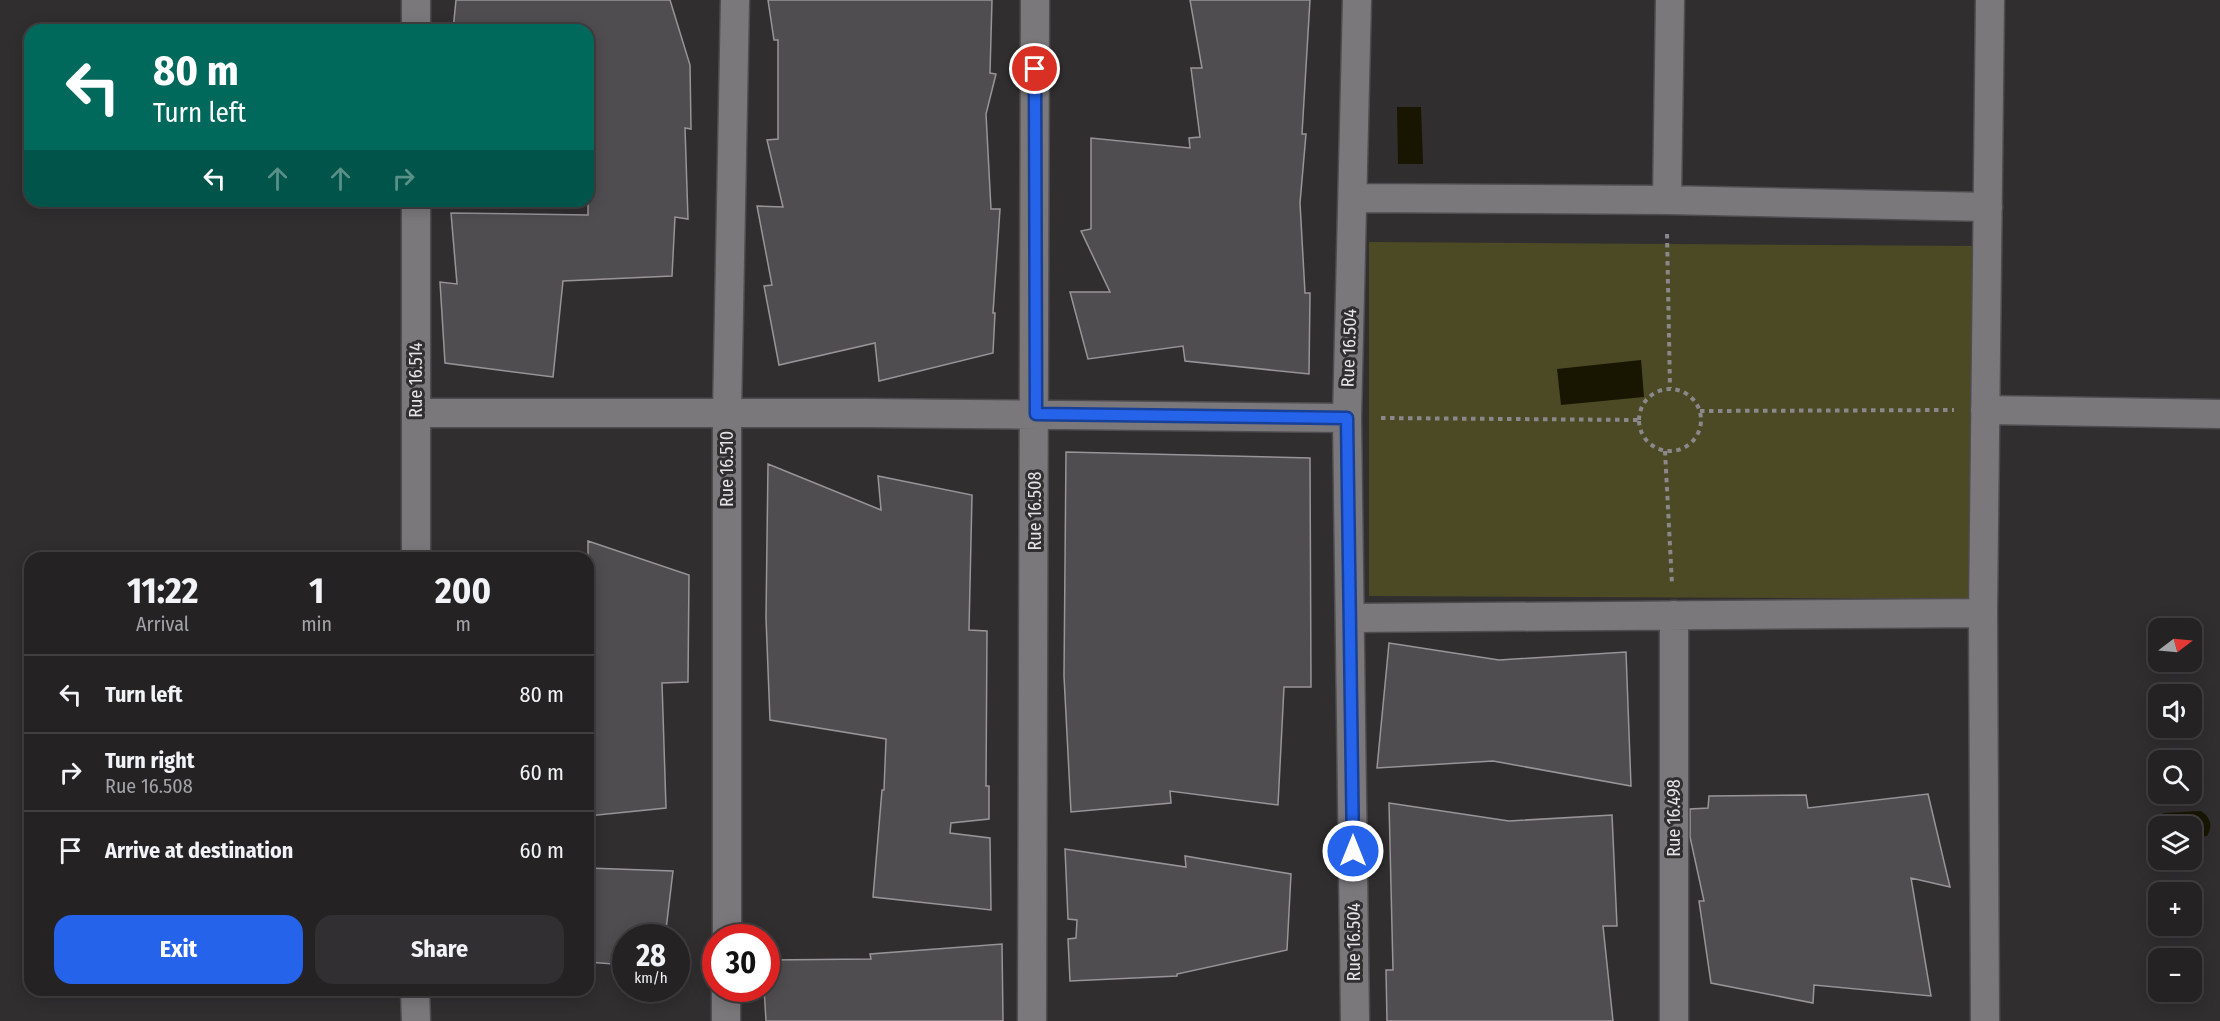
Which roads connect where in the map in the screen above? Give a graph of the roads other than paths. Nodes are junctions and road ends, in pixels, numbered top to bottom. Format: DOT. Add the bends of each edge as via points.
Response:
graph roads {
  1 [pos="416,0"];
  2 [pos="735,0"];
  3 [pos="1035,0"];
  4 [pos="1357,0"];
  5 [pos="1670,0"];
  6 [pos="1990,0"];
  7 [pos="416,24"];
  8 [pos="1354,198"];
  9 [pos="1667,200"];
  10 [pos="416,207"];
  11 [pos="1988,207"];
  12 [pos="1985,410"];
  13 [pos="417,413"];
  14 [pos="728,414"];
  15 [pos="1036,414"];
  16 [pos="2220,414"];
  17 [pos="1347,418"];
  18 [pos="416,552"];
  19 [pos="1983,613"];
  20 [pos="1674,615"];
  21 [pos="1351,618"];
  22 [pos="727,924"];
  23 [pos="416,996"];
  24 [pos="726,1002"];
  25 [pos="416,1021"];
  26 [pos="726,1021"];
  27 [pos="1032,1021"];
  28 [pos="1354,1021"];
  29 [pos="1674,1021"];
  30 [pos="1985,1021"];
  1 -- 7 [label="street"];
  2 -- 14 [label="street, Rue 16.510"];
  3 -- 15 [label="street, Rue 16.508"];
  4 -- 8 [label="street, Rue 16.504"];
  5 -- 9 [label="street"];
  6 -- 11 [label="street"];
  8 -- 9 [label="street"];
  8 -- 17 [label="street, Rue 16.504"];
  9 -- 11 [label="street"];
  10 -- 13 [label="street, Rue 16.514"];
  11 -- 12 [label="street"];
  12 -- 16 [label="street"];
  12 -- 19 [label="street"];
  13 -- 14 [label="street"];
  13 -- 18 [label="street, Rue 16.514"];
  14 -- 15 [label="street"];
  14 -- 22 [label="street, Rue 16.510"];
  15 -- 17 [label="street"];
  15 -- 27 [label="street, Rue 16.508"];
  17 -- 21 [label="street, Rue 16.504"];
  19 -- 20 [label="street"];
  19 -- 30 [label="street"];
  20 -- 21 [label="street"];
  20 -- 29 [label="street, Rue 16.498"];
  21 -- 28 [label="street, Rue 16.504"];
  23 -- 25 [label="street"];
  24 -- 26 [label="street"];
}
